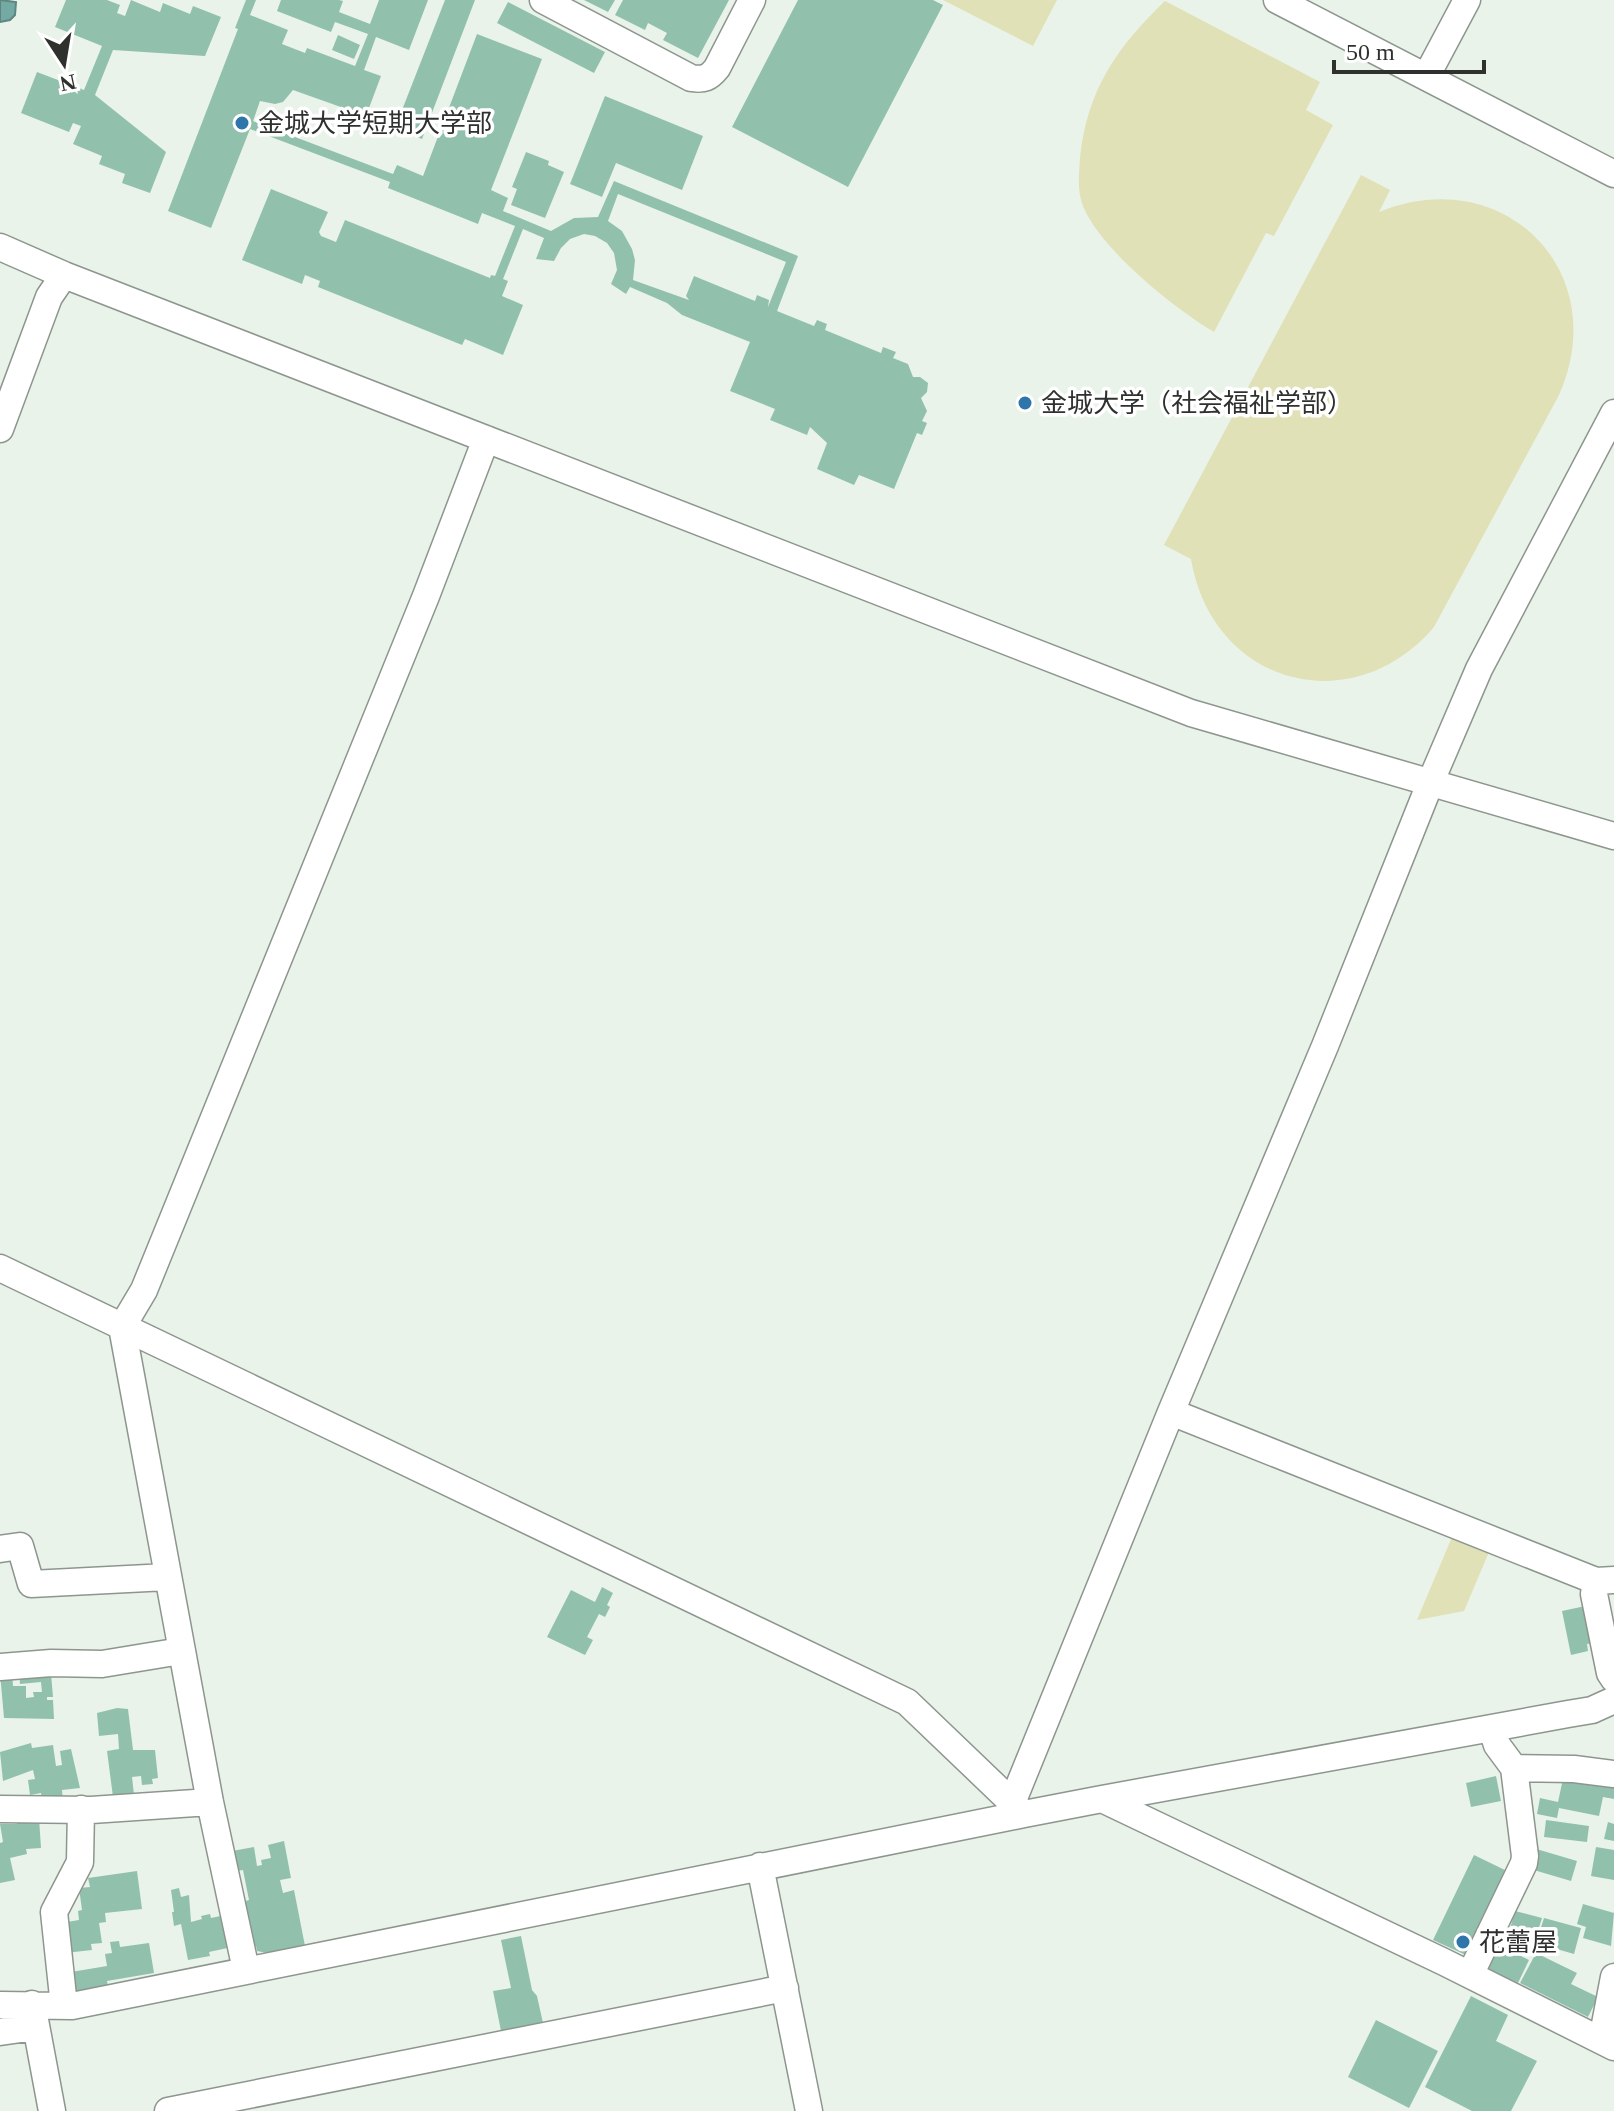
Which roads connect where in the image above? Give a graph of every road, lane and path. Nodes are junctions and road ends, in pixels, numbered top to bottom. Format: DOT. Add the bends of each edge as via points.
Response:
graph roads {
  1 [pos="543,0"];
  2 [pos="752,0"];
  3 [pos="1277,0"];
  4 [pos="1467,0"];
  5 [pos="1426,77"];
  6 [pos="1614,174"];
  7 [pos="0,247"];
  8 [pos="64,275"];
  9 [pos="1614,413"];
  10 [pos="0,429"];
  11 [pos="486,439"];
  12 [pos="1431,781"];
  13 [pos="1614,836"];
  14 [pos="0,1268"];
  15 [pos="122,1327"];
  16 [pos="1171,1412"];
  17 [pos="0,1549"];
  18 [pos="167,1577"];
  19 [pos="1605,1580"];
  20 [pos="181,1651"];
  21 [pos="0,1667"];
  22 [pos="1614,1679"];
  23 [pos="1614,1700"];
  24 [pos="1492,1729"];
  25 [pos="1514,1768"];
  26 [pos="1614,1774"];
  27 [pos="1102,1799"];
  28 [pos="210,1802"];
  29 [pos="1018,1808"];
  30 [pos="0,1809"];
  31 [pos="81,1809"];
  32 [pos="760,1866"];
  33 [pos="246,1970"];
  34 [pos="1470,1975"];
  35 [pos="1614,1977"];
  36 [pos="785,1988"];
  37 [pos="0,2005"];
  38 [pos="64,2006"];
  39 [pos="34,2016"];
  40 [pos="0,2032"];
  41 [pos="1608,2044"];
  42 [pos="52,2111"];
  43 [pos="168,2111"];
  44 [pos="809,2111"];
  1 -- 2 [label="street" via="702,80 717,68"];
  3 -- 5 [label="street"];
  4 -- 5 [label="street"];
  5 -- 6 [label="street"];
  7 -- 8 [label="street"];
  8 -- 10 [label="street" via="49,297"];
  8 -- 11 [label="street"];
  9 -- 12 [label="street" via="1479,669"];
  11 -- 12 [label="street" via="1191,713"];
  11 -- 15 [label="street" via="144,1290"];
  12 -- 13 [label="street"];
  12 -- 16 [label="street"];
  14 -- 15 [label="street"];
  15 -- 18 [label="street"];
  15 -- 29 [label="street" via="907,1702"];
  16 -- 19 [label="street"];
  16 -- 29 [label="street"];
  17 -- 18 [label="street" via="20,1546 31,1584"];
  18 -- 20 [label="street"];
  19 -- 22 [label="street" via="1594,1594"];
  20 -- 21 [label="street" via="102,1664"];
  20 -- 28 [label="street"];
  23 -- 24 [label="street" via="1592,1710"];
  24 -- 25 [label="street"];
  24 -- 27 [label="street"];
  25 -- 26 [label="street"];
  25 -- 34 [label="street" via="1524,1863"];
  27 -- 29 [label="street"];
  27 -- 34 [label="street"];
  28 -- 31 [label="street"];
  28 -- 33 [label="street"];
  29 -- 32 [label="street"];
  30 -- 31 [label="street"];
  31 -- 38 [label="street" via="80,1862 54,1912"];
  32 -- 33 [label="street"];
  32 -- 36 [label="street"];
  33 -- 38 [label="street"];
  34 -- 41 [label="street"];
  35 -- 41 [label="street"];
  36 -- 43 [label="street"];
  36 -- 44 [label="street"];
  37 -- 39 [label="street"];
  38 -- 39 [label="street"];
  39 -- 40 [label="street"];
  39 -- 42 [label="street"];
}
